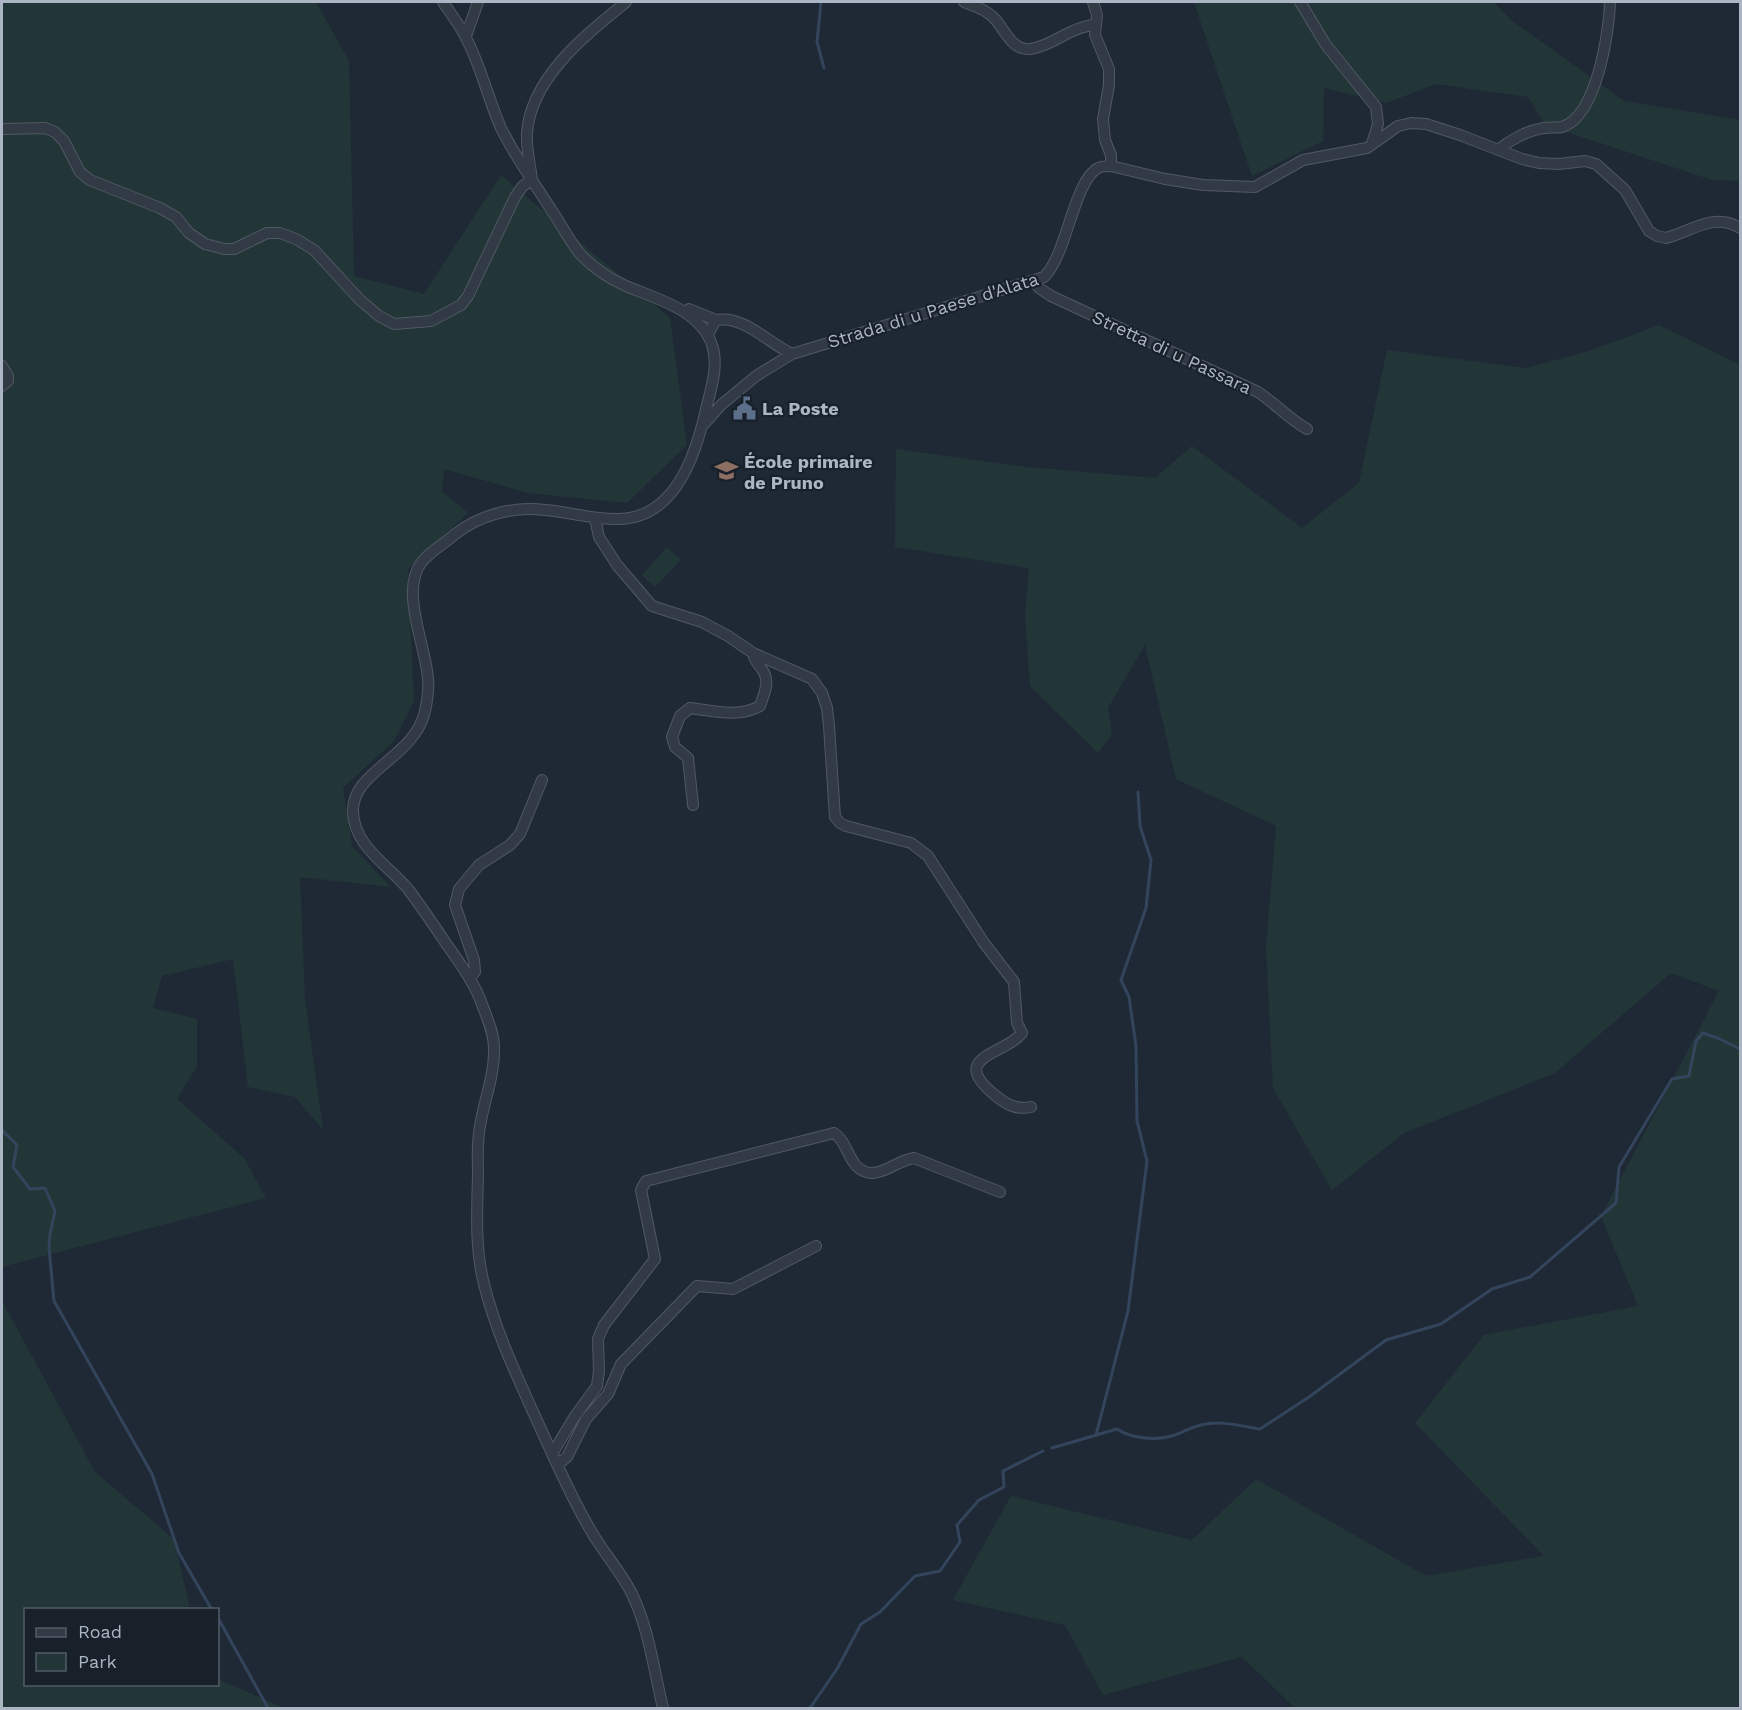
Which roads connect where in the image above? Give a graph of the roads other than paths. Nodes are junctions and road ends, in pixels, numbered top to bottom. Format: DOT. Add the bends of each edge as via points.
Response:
graph roads {
  1 [pos="443,2"];
  2 [pos="478,2"];
  3 [pos="626,2"];
  4 [pos="964,2"];
  5 [pos="1093,2"];
  6 [pos="1300,2"];
  7 [pos="1610,2"];
  8 [pos="1096,24"];
  9 [pos="466,36"];
  10 [pos="2,129"];
  11 [pos="1372,144"];
  12 [pos="1498,150"];
  13 [pos="1112,166"];
  14 [pos="532,179"];
  15 [pos="1740,228"];
  16 [pos="1034,281"];
  17 [pos="673,306"];
  18 [pos="716,320"];
  19 [pos="708,334"];
  20 [pos="792,354"];
  21 [pos="2,366"];
  22 [pos="2,386"];
  23 [pos="702,426"];
  24 [pos="1307,429"];
  25 [pos="595,518"];
  26 [pos="753,653"];
  27 [pos="542,780"];
  28 [pos="693,805"];
  29 [pos="470,978"];
  30 [pos="1031,1107"];
  31 [pos="1000,1192"];
  32 [pos="816,1246"];
  33 [pos="552,1454"];
  34 [pos="558,1465"];
  35 [pos="663,1708"];
  1 -- 9 [label="street"];
  2 -- 9 [label="street"];
  3 -- 14 [label="street" via="563,58 537,97 527,133"];
  4 -- 8 [label="street" via="993,17 1020,48 1030,49"];
  5 -- 8 [label="street"];
  6 -- 11 [label="street" via="1326,45 1376,107 1378,124"];
  7 -- 12 [label="street" via="1603,58 1582,111 1563,127 1526,133"];
  8 -- 13 [label="street" via="1095,35 1109,69 1102,119"];
  9 -- 14 [label="street" via="501,128"];
  10 -- 14 [label="street" via="45,128 55,132 80,172 90,180 160,208 205,244 234,249 267,233 296,238 314,250 366,305 394,324 431,321 461,305 515,197"];
  11 -- 12 [label="street" via="1398,126 1411,123 1452,132"];
  11 -- 13 [label="street" via="1348,153 1303,160 1255,187 1203,185"];
  12 -- 15 [label="street" via="1539,163 1596,164 1625,190 1649,231 1657,236 1666,238 1719,220"];
  13 -- 16 [label="street, Strada di u Paese d'Alata" via="1090,174 1051,270"];
  14 -- 17 [label="street" via="579,253 623,284"];
  16 -- 20 [label="street, Strada di u Paese d'Alata"];
  16 -- 24 [label="street, Stretta di u Passara" via="1051,296 1258,392"];
  17 -- 18 [label="street" via="683,305"];
  17 -- 19 [label="street"];
  18 -- 19 [label="street"];
  18 -- 20 [label="street" via="747,326"];
  19 -- 23 [label="street" via="716,360"];
  20 -- 23 [label="street, Strada di u Paese d'Alata" via="756,376"];
  21 -- 22 [label="street" via="8,376"];
  23 -- 25 [label="street" via="685,473 658,504 625,519"];
  25 -- 26 [label="street" via="599,537 616,565 652,606 702,622"];
  25 -- 29 [label="street" via="545,510 500,513 465,526 423,560 414,582 414,602 428,678 425,714 408,745 372,773 353,799 356,832 405,885"];
  26 -- 28 [label="street" via="753,660 765,674 760,706 748,712 690,708 680,717 672,737 675,747 688,758"];
  26 -- 30 [label="street" via="812,680 822,693 828,708 835,817 840,824 910,843 928,856 1014,982 1017,1023 1022,1033 1016,1040 989,1052 978,1064 977,1074 1002,1101 1021,1109"];
  27 -- 29 [label="street" via="520,834 479,865 459,889 455,905 474,960 475,972"];
  29 -- 33 [label="street" via="481,1000 495,1051 479,1132 478,1250 484,1284 510,1361"];
  31 -- 33 [label="street" via="914,1158 873,1173 862,1170 851,1161 841,1137 834,1133 646,1181 641,1190 655,1258 603,1325 598,1339 597,1386"];
  32 -- 34 [label="street" via="733,1289 698,1286 621,1364 608,1394 586,1419 567,1457"];
  33 -- 34 [label="street"];
  34 -- 35 [label="street" via="591,1531 631,1592"];
}
